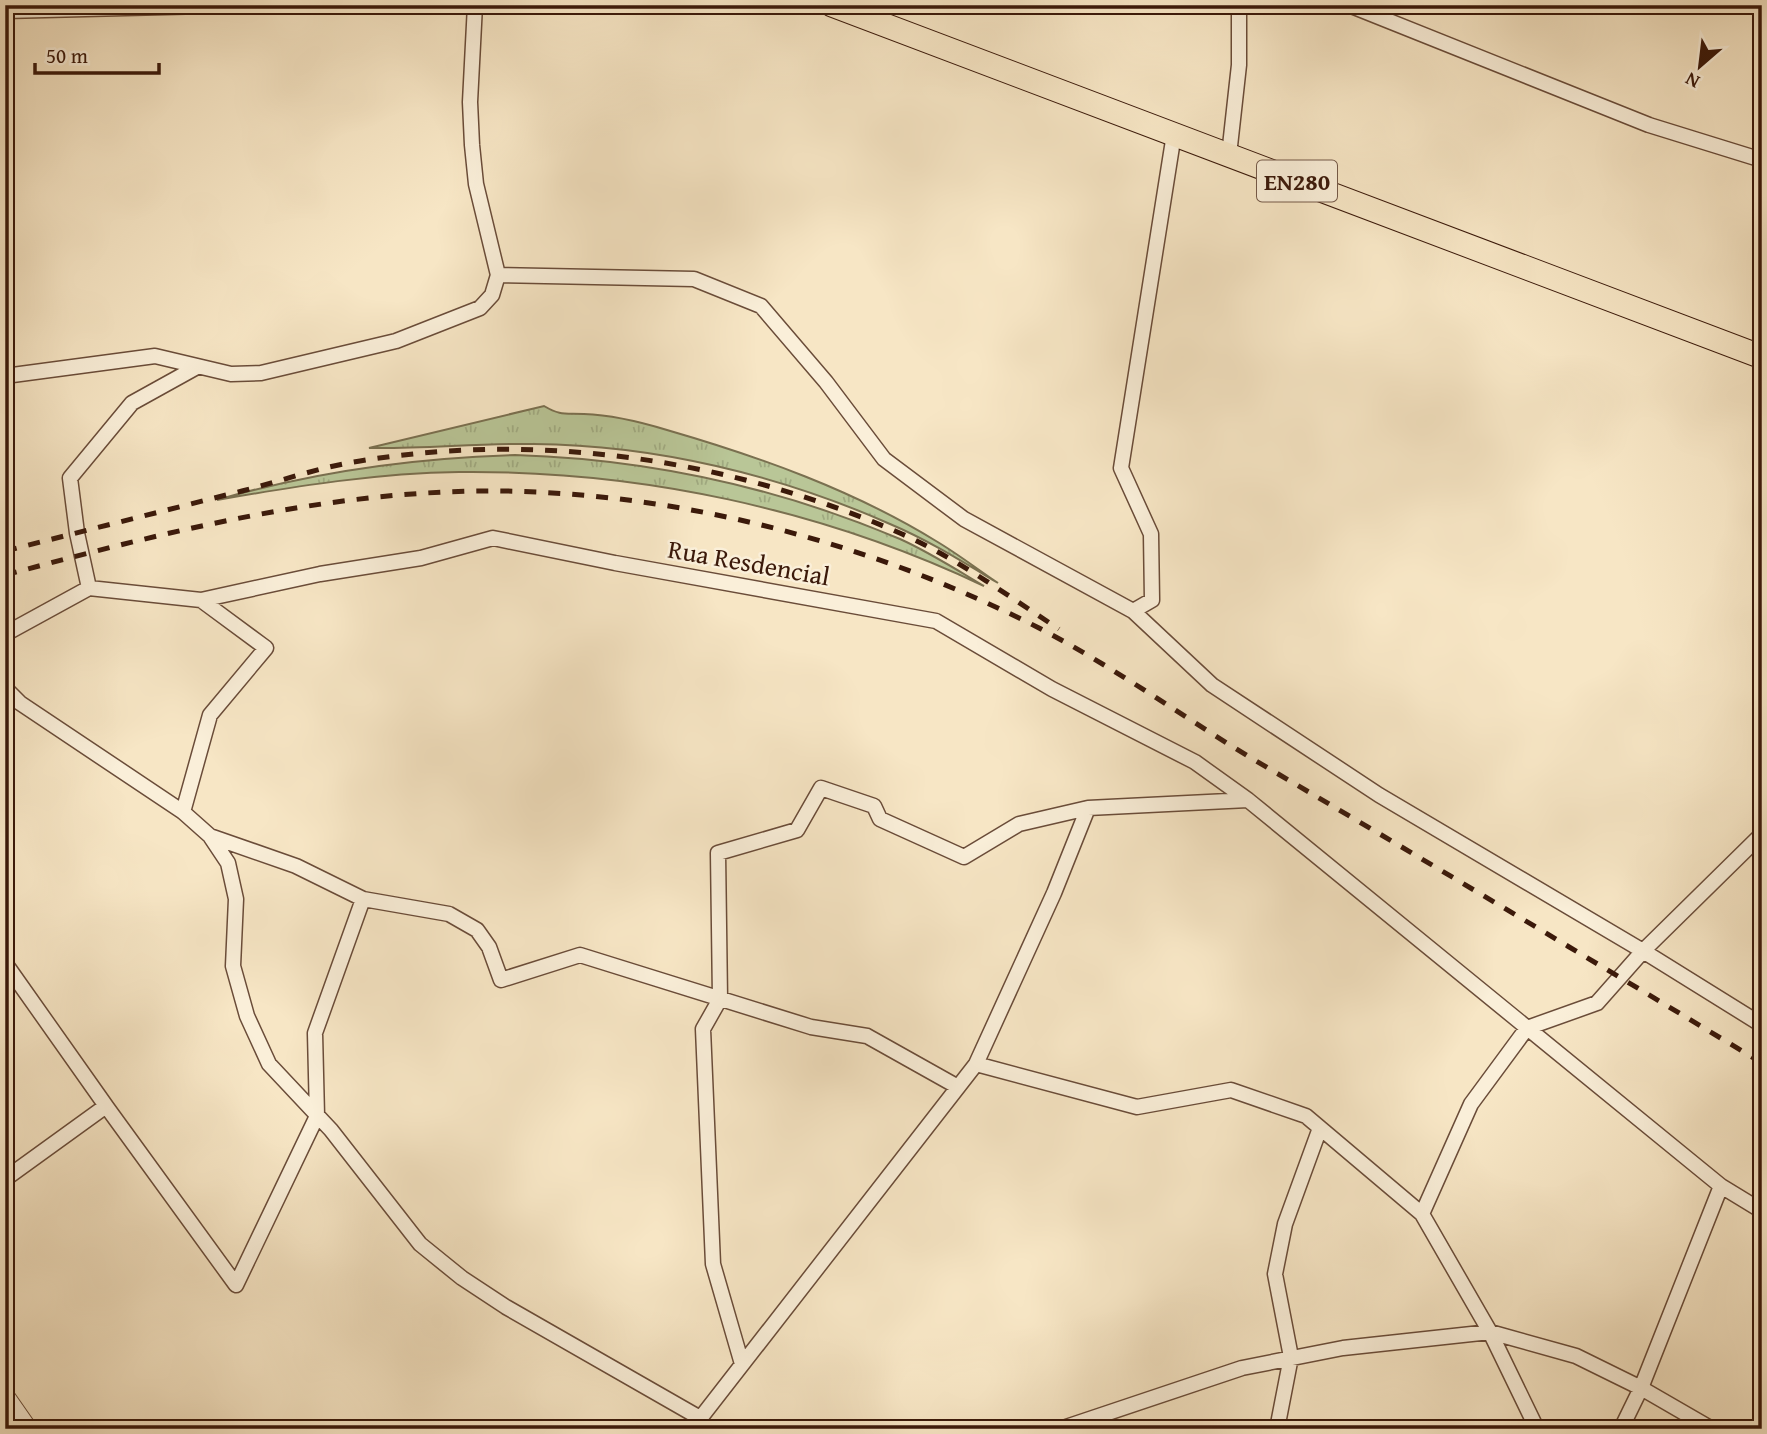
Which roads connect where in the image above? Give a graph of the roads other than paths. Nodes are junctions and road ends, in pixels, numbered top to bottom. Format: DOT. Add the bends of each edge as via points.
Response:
graph roads {
  1 [pos="246,5"];
  2 [pos="475,5"];
  3 [pos="832,5"];
  4 [pos="1239,5"];
  5 [pos="1349,5"];
  6 [pos="5,11"];
  7 [pos="1174,134"];
  8 [pos="1229,155"];
  9 [pos="1762,160"];
  10 [pos="498,275"];
  11 [pos="1762,357"];
  12 [pos="197,367"];
  13 [pos="5,376"];
  14 [pos="89,588"];
  15 [pos="201,600"];
  16 [pos="1133,611"];
  17 [pos="5,634"];
  18 [pos="5,688"];
  19 [pos="1248,800"];
  20 [pos="1088,808"];
  21 [pos="183,812"];
  22 [pos="1762,834"];
  23 [pos="210,836"];
  24 [pos="363,899"];
  25 [pos="1643,951"];
  26 [pos="5,963"];
  27 [pos="720,999"];
  28 [pos="1762,1025"];
  29 [pos="1527,1028"];
  30 [pos="976,1064"];
  31 [pos="958,1087"];
  32 [pos="106,1105"];
  33 [pos="317,1116"];
  34 [pos="1320,1128"];
  35 [pos="5,1178"];
  36 [pos="1721,1186"];
  37 [pos="1762,1211"];
  38 [pos="1422,1214"];
  39 [pos="1490,1332"];
  40 [pos="1291,1357"];
  41 [pos="741,1364"];
  42 [pos="1641,1388"];
  43 [pos="5,1396"];
  44 [pos="700,1425"];
  45 [pos="28,1429"];
  46 [pos="1060,1429"];
  47 [pos="1277,1429"];
  48 [pos="1537,1429"];
  49 [pos="1621,1429"];
  50 [pos="1712,1429"];
  1 -- 6 [label="street"];
  2 -- 10 [label="street" via="472,145 476,184"];
  3 -- 7 [label="main road, EN280"];
  4 -- 8 [label="street" via="1239,65"];
  5 -- 9 [label="street" via="1650,125"];
  7 -- 8 [label="main road, EN280"];
  7 -- 16 [label="street" via="1121,468 1151,534 1152,600"];
  8 -- 11 [label="main road, EN280"];
  10 -- 12 [label="street" via="492,295 480,308 396,341 261,373 231,374"];
  10 -- 16 [label="street" via="694,279 761,306 884,459 964,519"];
  12 -- 13 [label="street" via="155,356"];
  12 -- 14 [label="street" via="132,403 70,478"];
  14 -- 15 [label="street"];
  14 -- 17 [label="street"];
  15 -- 19 [label="street, Rua Resdencial" via="421,558 493,538 936,621 1052,689 1195,762"];
  15 -- 21 [label="street" via="266,648 210,715"];
  16 -- 25 [label="street" via="1212,684 1379,796"];
  18 -- 21 [label="street" via="20,704"];
  19 -- 20 [label="street"];
  19 -- 29 [label="street, Rua Resdencial"];
  20 -- 27 [label="street" via="1019,824 964,857 880,819 874,806 821,788 797,830 718,853"];
  20 -- 30 [label="street"];
  21 -- 23 [label="street"];
  22 -- 25 [label="street"];
  23 -- 24 [label="street" via="296,866"];
  23 -- 33 [label="street" via="228,863 236,899 233,966 247,1016 269,1065"];
  24 -- 27 [label="street" via="449,914 477,930 501,980 580,955"];
  24 -- 33 [label="street" via="315,1033"];
  25 -- 28 [label="street"];
  25 -- 29 [label="street" via="1597,1003"];
  26 -- 32 [label="street"];
  27 -- 31 [label="street" via="811,1027 867,1036"];
  27 -- 41 [label="street" via="703,1029 713,1264"];
  29 -- 36 [label="street, Rua Resdencial"];
  29 -- 38 [label="street" via="1471,1104"];
  30 -- 31 [label="street"];
  30 -- 34 [label="street" via="1137,1107 1231,1090 1306,1116"];
  31 -- 41 [label="street"];
  32 -- 33 [label="street" via="236,1285"];
  32 -- 35 [label="street"];
  33 -- 44 [label="street" via="420,1244 462,1278"];
  34 -- 38 [label="street"];
  34 -- 40 [label="street" via="1285,1224 1275,1274"];
  36 -- 37 [label="street, Rua Resdencial"];
  36 -- 42 [label="street"];
  38 -- 39 [label="street"];
  39 -- 40 [label="street"];
  39 -- 42 [label="street" via="1576,1356"];
  39 -- 48 [label="street"];
  40 -- 46 [label="street" via="1242,1368"];
  40 -- 47 [label="street"];
  41 -- 44 [label="street"];
  42 -- 49 [label="street"];
  42 -- 50 [label="street"];
  43 -- 45 [label="street"];
}
